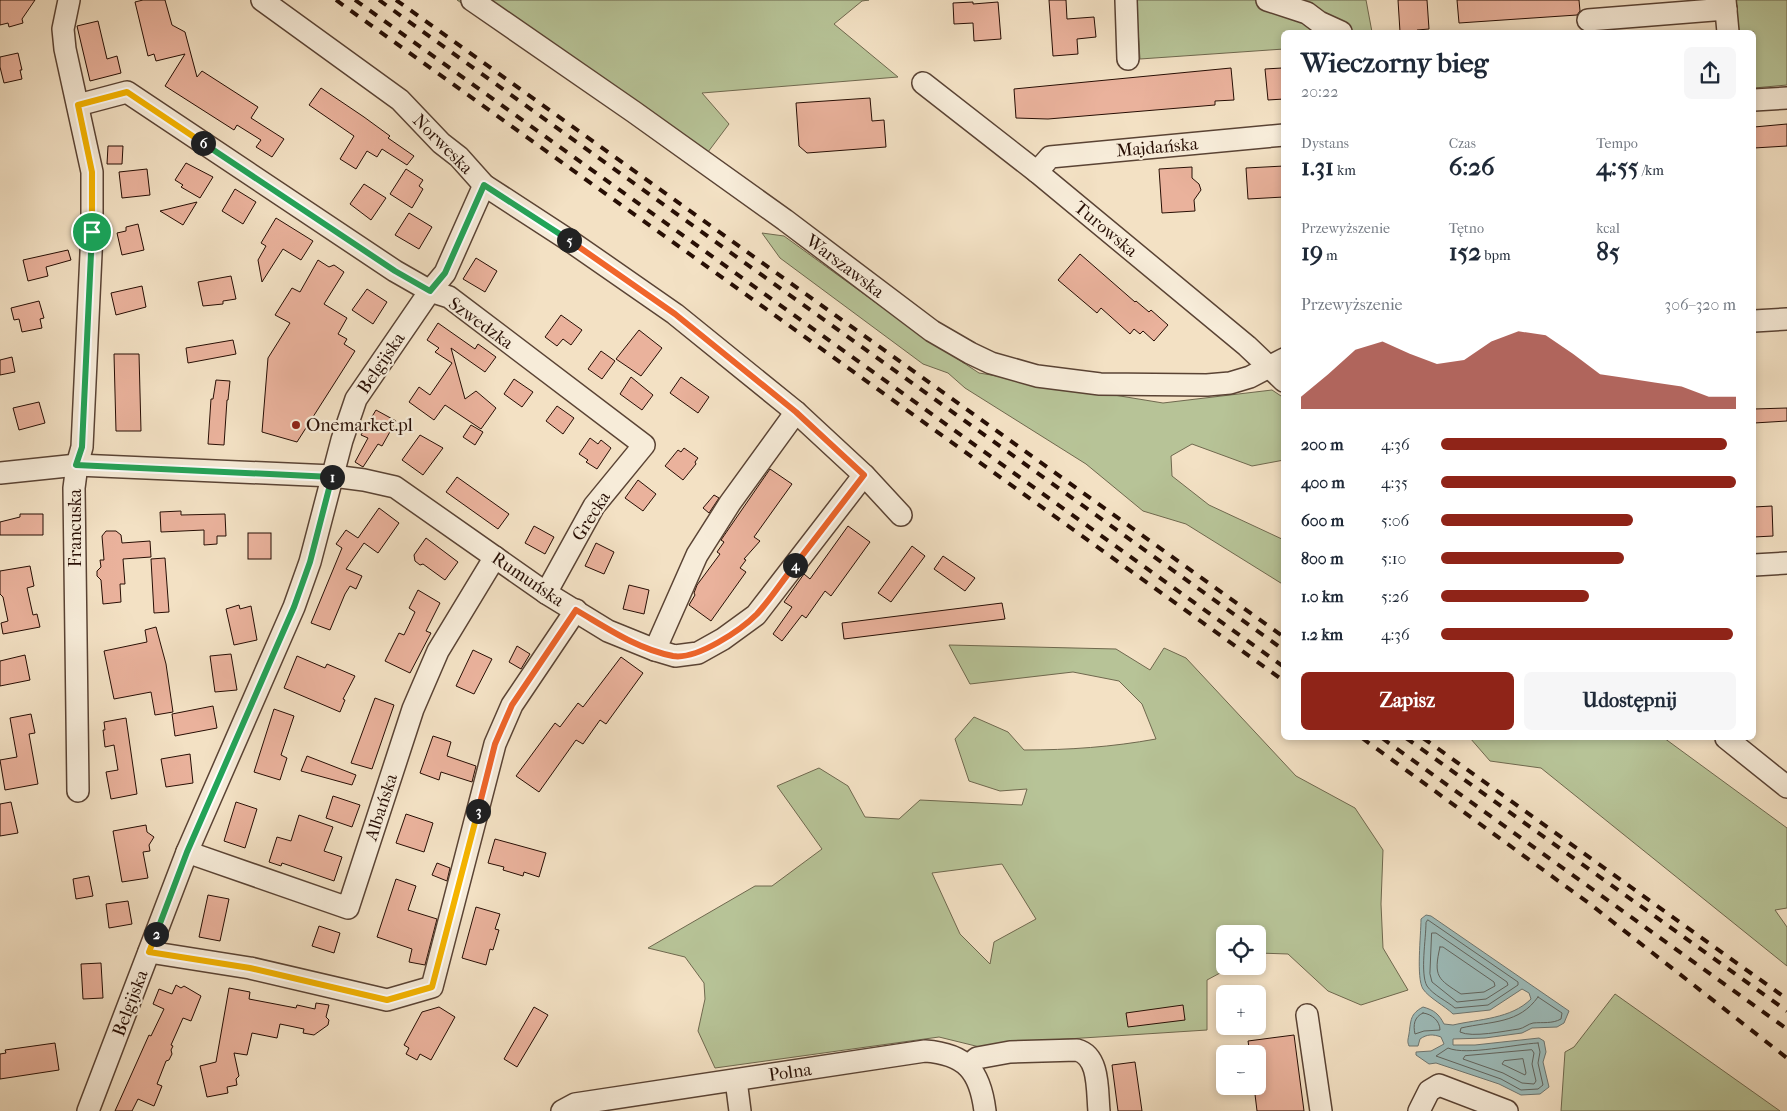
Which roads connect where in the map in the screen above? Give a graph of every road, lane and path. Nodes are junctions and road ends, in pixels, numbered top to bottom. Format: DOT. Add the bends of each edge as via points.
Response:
graph roads {
  1 [pos="69,0"];
  2 [pos="262,0"];
  3 [pos="472,0"];
  4 [pos="1126,0"];
  5 [pos="1267,0"];
  6 [pos="1725,5"];
  7 [pos="1588,20"];
  8 [pos="1336,30"];
  9 [pos="1728,30"];
  10 [pos="1128,59"];
  11 [pos="923,82"];
  12 [pos="1787,98"];
  13 [pos="1756,100"];
  14 [pos="78,105"];
  15 [pos="1281,135"];
  16 [pos="1037,172"];
  17 [pos="484,185"];
  18 [pos="430,291"];
  19 [pos="1787,319"];
  20 [pos="1756,321"];
  21 [pos="1278,369"];
  22 [pos="796,412"];
  23 [pos="644,445"];
  24 [pos="76,465"];
  25 [pos="0,473"];
  26 [pos="864,475"];
  27 [pos="333,476"];
  28 [pos="902,515"];
  29 [pos="495,557"];
  30 [pos="1787,563"];
  31 [pos="1756,565"];
  32 [pos="546,593"];
  33 [pos="576,610"];
  34 [pos="654,650"];
  35 [pos="1728,740"];
  36 [pos="1787,787"];
  37 [pos="78,791"];
  38 [pos="187,852"];
  39 [pos="149,952"];
  40 [pos="1307,1015"];
  41 [pos="968,1066"];
  42 [pos="736,1080"];
  43 [pos="88,1111"];
  44 [pos="562,1111"];
  45 [pos="740,1111"];
  46 [pos="985,1111"];
  47 [pos="1099,1111"];
  48 [pos="1321,1111"];
  49 [pos="1419,1111"];
  50 [pos="1507,1111"];
  1 -- 14 [label="street, Francuska" via="62,29"];
  2 -- 17 [label="street, Norweska" via="400,100"];
  3 -- 21 [label="street, Warszawska" via="785,220 932,331 991,363 1037,376 1100,384 1207,385 1230,383"];
  4 -- 10 [label="street"];
  5 -- 8 [label="street" via="1307,13"];
  6 -- 7 [label="street"];
  6 -- 9 [label="street"];
  11 -- 16 [label="street, Turowska"];
  12 -- 13 [label="street"];
  14 -- 18 [label="street, Szwedzka" via="127,92"];
  14 -- 24 [label="street, Francuska" via="92,172 92,212 82,447"];
  15 -- 16 [label="street, Majdańska" via="1050,157"];
  16 -- 21 [label="street, Turowska"];
  17 -- 18 [label="street, Belgijska" via="445,273"];
  17 -- 22 [label="street, Norweska" via="675,314"];
  18 -- 23 [label="street, Szwedzka" via="449,298"];
  18 -- 27 [label="street, Belgijska" via="356,400"];
  19 -- 20 [label="street"];
  22 -- 26 [label="street, Norweska"];
  22 -- 34 [label="street" via="697,554"];
  23 -- 32 [label="street, Grecka" via="594,506"];
  24 -- 25 [label="street, Rumuńska"];
  24 -- 27 [label="street, Rumuńska"];
  24 -- 37 [label="street, Francuska"];
  26 -- 28 [label="street, Norweska"];
  26 -- 34 [label="street, Rumuńska" via="756,615 698,652 675,656"];
  27 -- 29 [label="street, Rumuńska" via="395,487"];
  27 -- 38 [label="street, Belgijska" via="294,607"];
  29 -- 32 [label="street, Rumuńska"];
  29 -- 38 [label="street, Albańska" via="438,651 413,709 348,908"];
  30 -- 31 [label="street"];
  32 -- 33 [label="street, Rumuńska"];
  33 -- 34 [label="street, Rumuńska" via="608,631"];
  33 -- 39 [label="street" via="512,705 495,744 432,987 387,1000 250,968"];
  35 -- 36 [label="street"];
  38 -- 39 [label="street, Belgijska"];
  39 -- 43 [label="street, Belgijska"];
  40 -- 48 [label="street"];
  41 -- 42 [label="street, Polna" via="943,1052 924,1052"];
  41 -- 46 [label="street" via="977,1076"];
  41 -- 47 [label="street" via="977,1058 1010,1052 1085,1052 1093,1061"];
  42 -- 44 [label="street, Polna" via="575,1104"];
  42 -- 45 [label="street"];
  49 -- 50 [label="street" via="1429,1092 1438,1085"];
}
